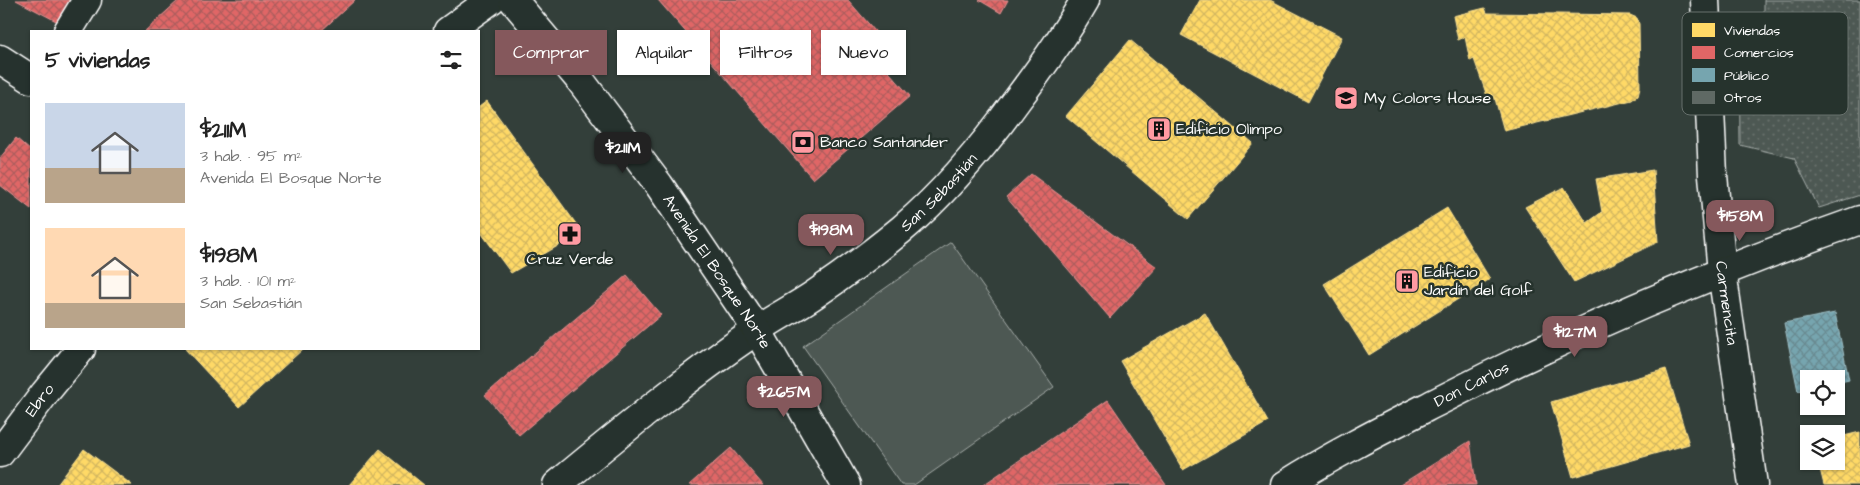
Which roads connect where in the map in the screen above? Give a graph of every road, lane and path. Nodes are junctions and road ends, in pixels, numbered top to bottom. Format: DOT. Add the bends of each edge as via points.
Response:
graph roads {
  1 [pos="86,0"];
  2 [pos="491,0"];
  3 [pos="513,0"];
  4 [pos="1085,0"];
  5 [pos="69,30"];
  6 [pos="449,30"];
  7 [pos="0,58"];
  8 [pos="30,78"];
  9 [pos="1710,115"];
  10 [pos="1860,220"];
  11 [pos="1722,272"];
  12 [pos="757,330"];
  13 [pos="80,350"];
  14 [pos="0,453"];
  15 [pos="557,485"];
  16 [pos="846,485"];
  17 [pos="1285,485"];
  18 [pos="1753,485"];
  1 -- 5 [label="street"];
  2 -- 6 [label="street"];
  3 -- 12 [label="street, Avenida El Bosque Norte" via="580,80 653,178"];
  4 -- 12 [label="street, San Sebastián" via="1032,80 955,178 879,247 815,294"];
  7 -- 8 [label="street"];
  9 -- 11 [label="street, Carmencita"];
  10 -- 11 [label="street, Don Carlos"];
  11 -- 17 [label="street, Don Carlos" via="1475,382"];
  11 -- 18 [label="street, Carmencita"];
  12 -- 15 [label="street, San Sebastián"];
  12 -- 16 [label="street, Avenida El Bosque Norte"];
  13 -- 14 [label="street, Ebro" via="44,392"];
}
